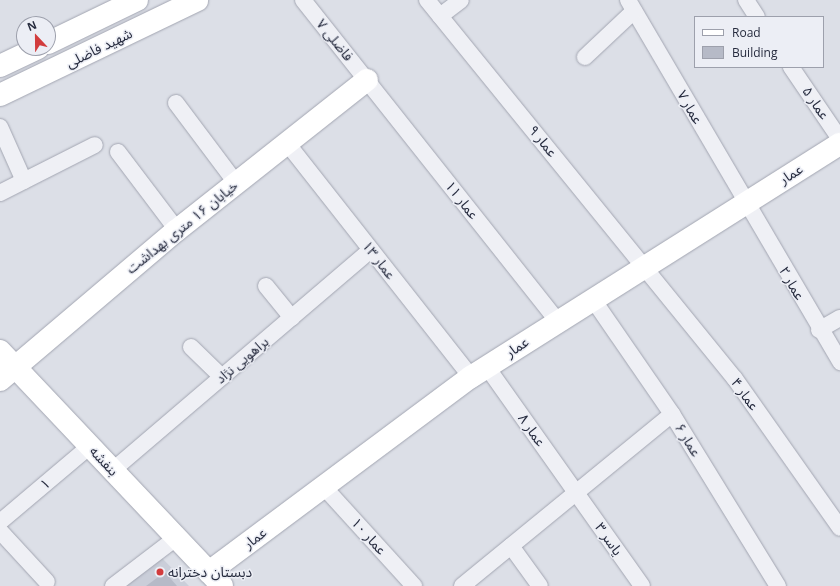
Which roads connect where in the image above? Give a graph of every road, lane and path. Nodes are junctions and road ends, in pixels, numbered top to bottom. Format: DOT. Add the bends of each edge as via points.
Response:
graph roads {
  1 [pos="137,0"];
  2 [pos="198,0"];
  3 [pos="304,0"];
  4 [pos="427,0"];
  5 [pos="461,0"];
  6 [pos="746,0"];
  7 [pos="631,6"];
  8 [pos="440,16"];
  9 [pos="756,16"];
  10 [pos="56,39"];
  11 [pos="21,56"];
  12 [pos="585,58"];
  13 [pos="0,66"];
  14 [pos="792,68"];
  15 [pos="367,80"];
  16 [pos="0,95"];
  17 [pos="176,103"];
  18 [pos="0,127"];
  19 [pos="840,139"];
  20 [pos="287,143"];
  21 [pos="840,144"];
  22 [pos="95,145"];
  23 [pos="118,152"];
  24 [pos="24,181"];
  25 [pos="236,183"];
  26 [pos="0,193"];
  27 [pos="745,203"];
  28 [pos="177,230"];
  29 [pos="371,250"];
  30 [pos="645,265"];
  31 [pos="266,286"];
  32 [pos="592,298"];
  33 [pos="292,318"];
  34 [pos="840,318"];
  35 [pos="557,320"];
  36 [pos="819,330"];
  37 [pos="191,347"];
  38 [pos="0,350"];
  39 [pos="840,362"];
  40 [pos="479,372"];
  41 [pos="8,373"];
  42 [pos="222,376"];
  43 [pos="672,414"];
  44 [pos="90,446"];
  45 [pos="112,470"];
  46 [pos="324,487"];
  47 [pos="576,493"];
  48 [pos="0,522"];
  49 [pos="840,528"];
  50 [pos="0,531"];
  51 [pos="176,538"];
  52 [pos="511,546"];
  53 [pos="215,579"];
  54 [pos="47,582"];
  55 [pos="113,586"];
  56 [pos="414,586"];
  57 [pos="462,586"];
  58 [pos="540,586"];
  59 [pos="642,586"];
  60 [pos="778,586"];
  1 -- 10 [label="street, شهید فاضلی"];
  2 -- 16 [label="street, شهید فاضلی"];
  3 -- 15 [label="street, فاضلی ۷"];
  4 -- 8 [label="street, عمار ۹"];
  5 -- 8 [label="street"];
  6 -- 9 [label="street"];
  7 -- 12 [label="street"];
  7 -- 27 [label="street, عمار ۷"];
  8 -- 30 [label="street, عمار ۹"];
  11 -- 13 [label="street"];
  14 -- 19 [label="street, عمار ۵"];
  15 -- 20 [label="street, خیابان ۱۶ متری بهداشت"];
  15 -- 35 [label="street, عمار ۱۱"];
  17 -- 25 [label="street"];
  18 -- 24 [label="street"];
  20 -- 25 [label="street, خیابان ۱۶ متری بهداشت"];
  20 -- 29 [label="street, عمار ۱۳"];
  21 -- 27 [label="street, عمار"];
  22 -- 24 [label="street"];
  23 -- 28 [label="street"];
  24 -- 26 [label="street"];
  25 -- 28 [label="street, خیابان ۱۶ متری بهداشت"];
  27 -- 30 [label="street, عمار"];
  27 -- 36 [label="street, عمار ۲"];
  28 -- 41 [label="street, خیابان ۱۶ متری بهداشت"];
  29 -- 33 [label="street, براهویی نژاد"];
  29 -- 40 [label="street, عمار ۱۳"];
  30 -- 32 [label="street, عمار"];
  30 -- 49 [label="street, عمار ۴" via="734,379"];
  31 -- 33 [label="street"];
  32 -- 35 [label="street, عمار"];
  32 -- 43 [label="street, عمار ۶"];
  33 -- 42 [label="street, براهویی نژاد"];
  34 -- 36 [label="street"];
  35 -- 40 [label="street, عمار"];
  36 -- 39 [label="street, عمار ۲"];
  37 -- 42 [label="street"];
  38 -- 41 [label="street, بنفشه"];
  40 -- 46 [label="street, عمار"];
  40 -- 47 [label="street, عمار ۸"];
  41 -- 44 [label="street, بنفشه"];
  42 -- 45 [label="street, براهویی نژاد"];
  43 -- 47 [label="street"];
  43 -- 60 [label="street, عمار ۶"];
  44 -- 45 [label="street, بنفشه"];
  44 -- 48 [label="street, ۱"];
  45 -- 51 [label="street, بنفشه"];
  46 -- 53 [label="street, عمار"];
  46 -- 56 [label="street, عمار ۱۰"];
  47 -- 52 [label="street"];
  47 -- 59 [label="street, یاسر ۳"];
  50 -- 54 [label="street"];
  51 -- 53 [label="street, بنفشه"];
  51 -- 55 [label="street"];
  52 -- 57 [label="street"];
  52 -- 58 [label="street"];
}
